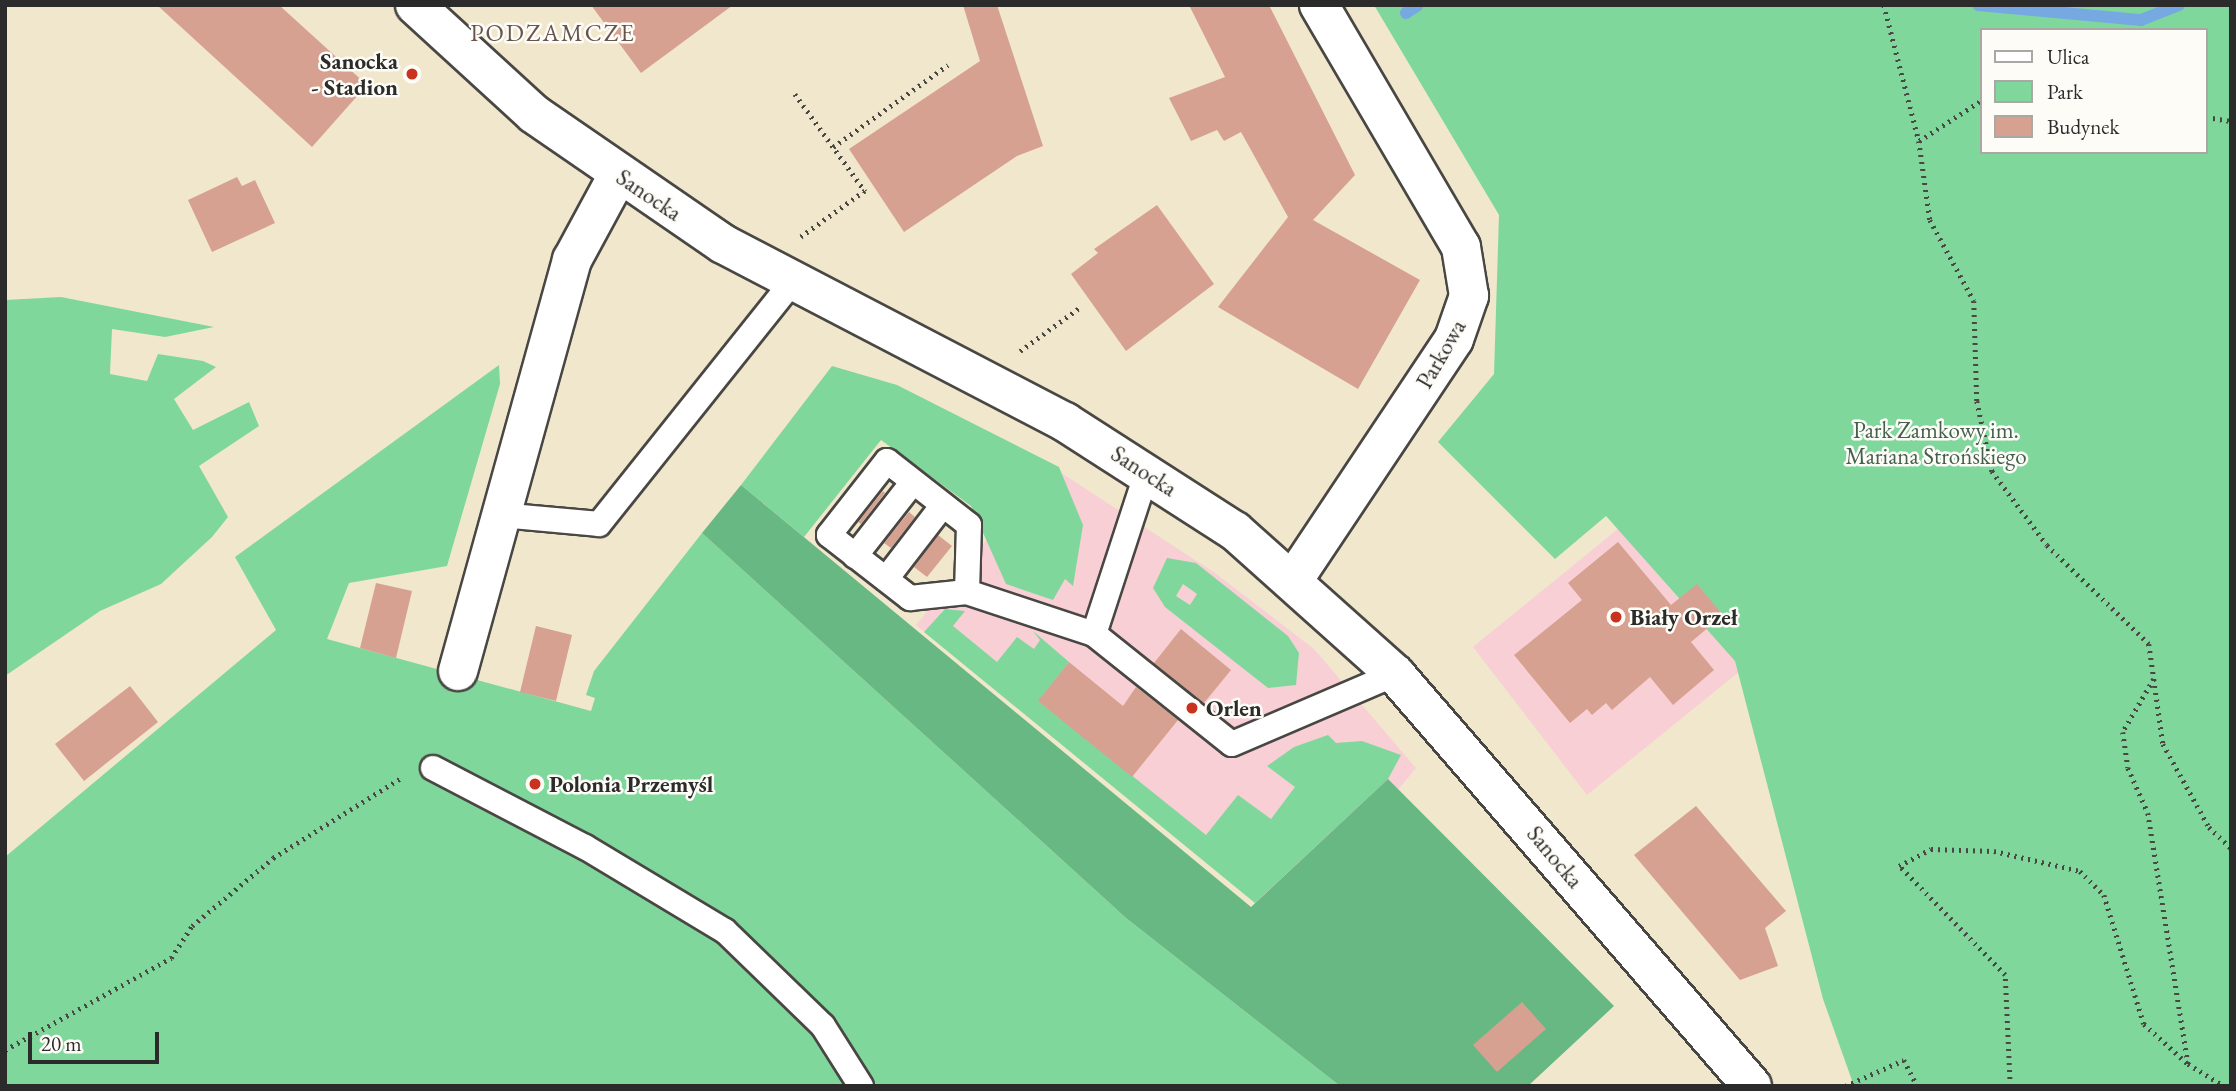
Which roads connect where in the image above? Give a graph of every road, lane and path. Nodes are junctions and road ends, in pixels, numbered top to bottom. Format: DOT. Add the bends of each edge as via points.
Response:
graph roads {
  1 [pos="415,5"];
  2 [pos="1319,5"];
  3 [pos="1884,5"];
  4 [pos="948,65"];
  5 [pos="795,94"];
  6 [pos="1980,101"];
  7 [pos="2208,117"];
  8 [pos="2231,121"];
  9 [pos="1919,141"];
  10 [pos="834,147"];
  11 [pos="618,175"];
  12 [pos="791,244"];
  13 [pos="793,281"];
  14 [pos="1079,308"];
  15 [pos="1011,358"];
  16 [pos="1147,472"];
  17 [pos="913,482"];
  18 [pos="943,505"];
  19 [pos="500,515"];
  20 [pos="855,556"];
  21 [pos="886,579"];
  22 [pos="1294,579"];
  23 [pos="967,592"];
  24 [pos="1094,634"];
  25 [pos="458,671"];
  26 [pos="1395,674"];
  27 [pos="2154,679"];
  28 [pos="433,768"];
  29 [pos="2231,848"];
  30 [pos="5,1050"];
  31 [pos="2188,1064"];
  32 [pos="861,1086"];
  33 [pos="1752,1086"];
  34 [pos="1845,1086"];
  35 [pos="1917,1086"];
  36 [pos="2010,1086"];
  37 [pos="2224,1086"];
  1 -- 11 [label="main road, Sanocka" via="534,114"];
  2 -- 22 [label="main road, Parkowa" via="1461,247 1469,296 1454,338"];
  3 -- 9 [label="path"];
  4 -- 10 [label="path"];
  5 -- 10 [label="path"];
  6 -- 9 [label="path"];
  7 -- 8 [label="path"];
  9 -- 27 [label="path" via="1930,220 1974,301 1977,401 1992,471 2047,545 2149,645"];
  10 -- 12 [label="path" via="865,191"];
  11 -- 13 [label="main road, Sanocka"];
  11 -- 19 [label="main road" via="572,260"];
  13 -- 16 [label="main road, Sanocka" via="1065,422"];
  13 -- 19 [label="lane" via="599,524"];
  14 -- 15 [label="path"];
  16 -- 22 [label="main road, Sanocka"];
  16 -- 24 [label="lane"];
  17 -- 18 [label="lane"];
  17 -- 20 [label="lane"];
  17 -- 20 [label="lane" via="887,461 829,535"];
  18 -- 21 [label="lane"];
  18 -- 23 [label="lane" via="969,526"];
  19 -- 25 [label="main road"];
  20 -- 21 [label="lane"];
  21 -- 23 [label="lane" via="910,598"];
  22 -- 26 [label="main road, Sanocka"];
  23 -- 24 [label="lane"];
  24 -- 26 [label="lane" via="1232,744"];
  26 -- 33 [label="main road, Sanocka"];
  27 -- 29 [label="path" via="2163,744 2209,827"];
  27 -- 31 [label="path" via="2123,732 2128,768 2148,813"];
  28 -- 30 [label="path" via="343,809 192,926 172,958"];
  28 -- 32 [label="lane" via="585,846 725,932 823,1026"];
  31 -- 36 [label="path" via="2144,1024 2104,895 2080,871 1994,851 1931,849 1899,866 2005,975"];
  31 -- 37 [label="path"];
  34 -- 35 [label="path" via="1904,1060"];
}
